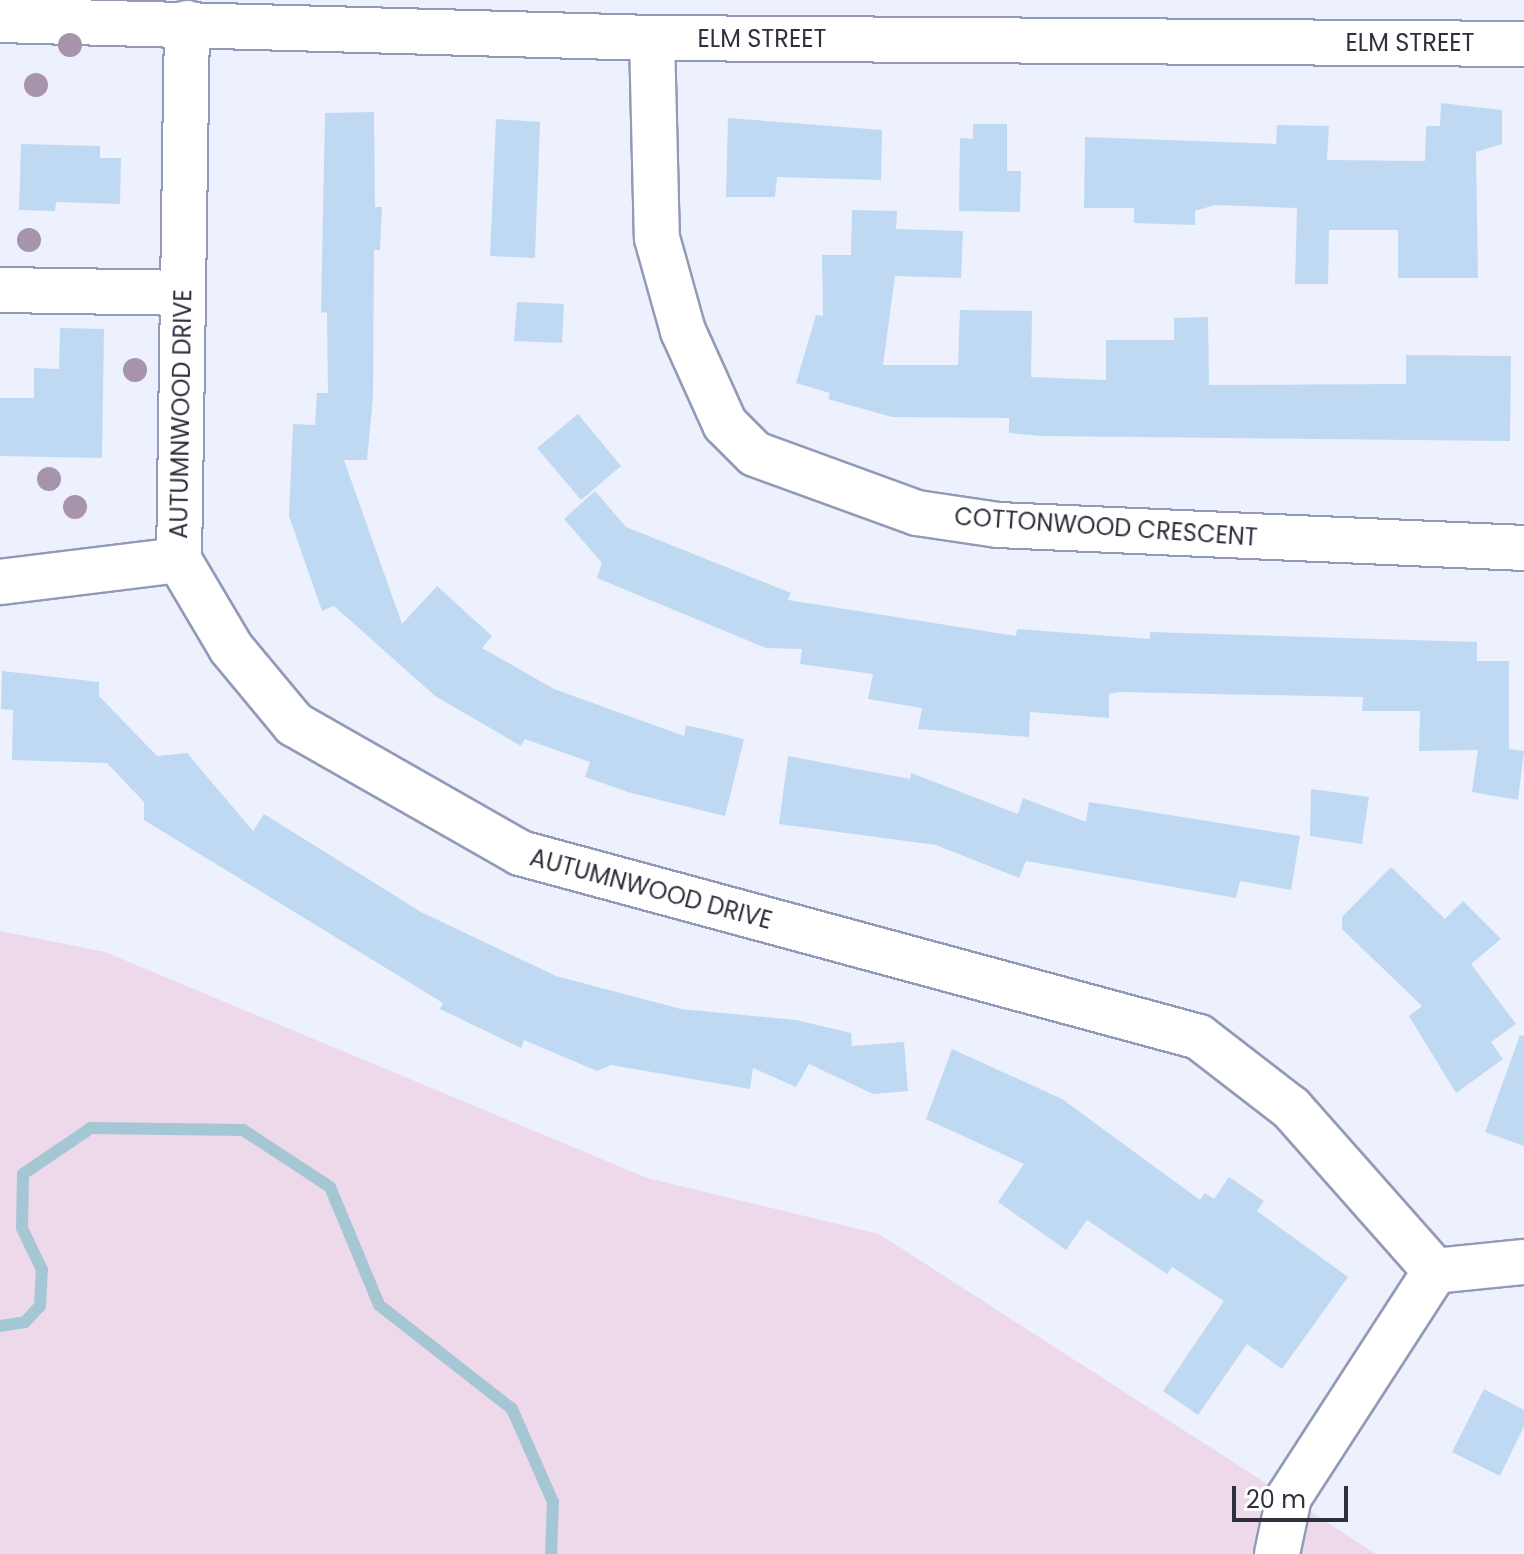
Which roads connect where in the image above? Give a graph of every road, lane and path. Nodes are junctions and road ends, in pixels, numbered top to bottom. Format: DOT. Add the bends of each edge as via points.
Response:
graph roads {
  1 [pos="448,16"];
  2 [pos="0,20"];
  3 [pos="187,23"];
  4 [pos="652,38"];
  5 [pos="1524,44"];
  6 [pos="0,290"];
  7 [pos="182,293"];
  8 [pos="1524,548"];
  9 [pos="179,560"];
  10 [pos="0,582"];
  11 [pos="1524,1262"];
  12 [pos="1435,1271"];
  13 [pos="1277,1554"];
  1 -- 3 [label="street, ELM STREET"];
  1 -- 4 [label="street, ELM STREET"];
  2 -- 3 [label="street, ELM STREET"];
  3 -- 7 [label="street, AUTUMNWOOD DRIVE"];
  4 -- 5 [label="street, ELM STREET"];
  4 -- 8 [label="street, COTTONWOOD CRESCENT" via="657,238 683,331 725,424 755,454 917,513 998,525"];
  6 -- 7 [label="street"];
  7 -- 9 [label="street, AUTUMNWOOD DRIVE"];
  9 -- 10 [label="street"];
  9 -- 12 [label="street, AUTUMNWOOD DRIVE" via="231,648 267,692 294,724 340,753 520,853 1199,1037 1291,1108"];
  11 -- 12 [label="street"];
  12 -- 13 [label="street" via="1289,1497"];
}
